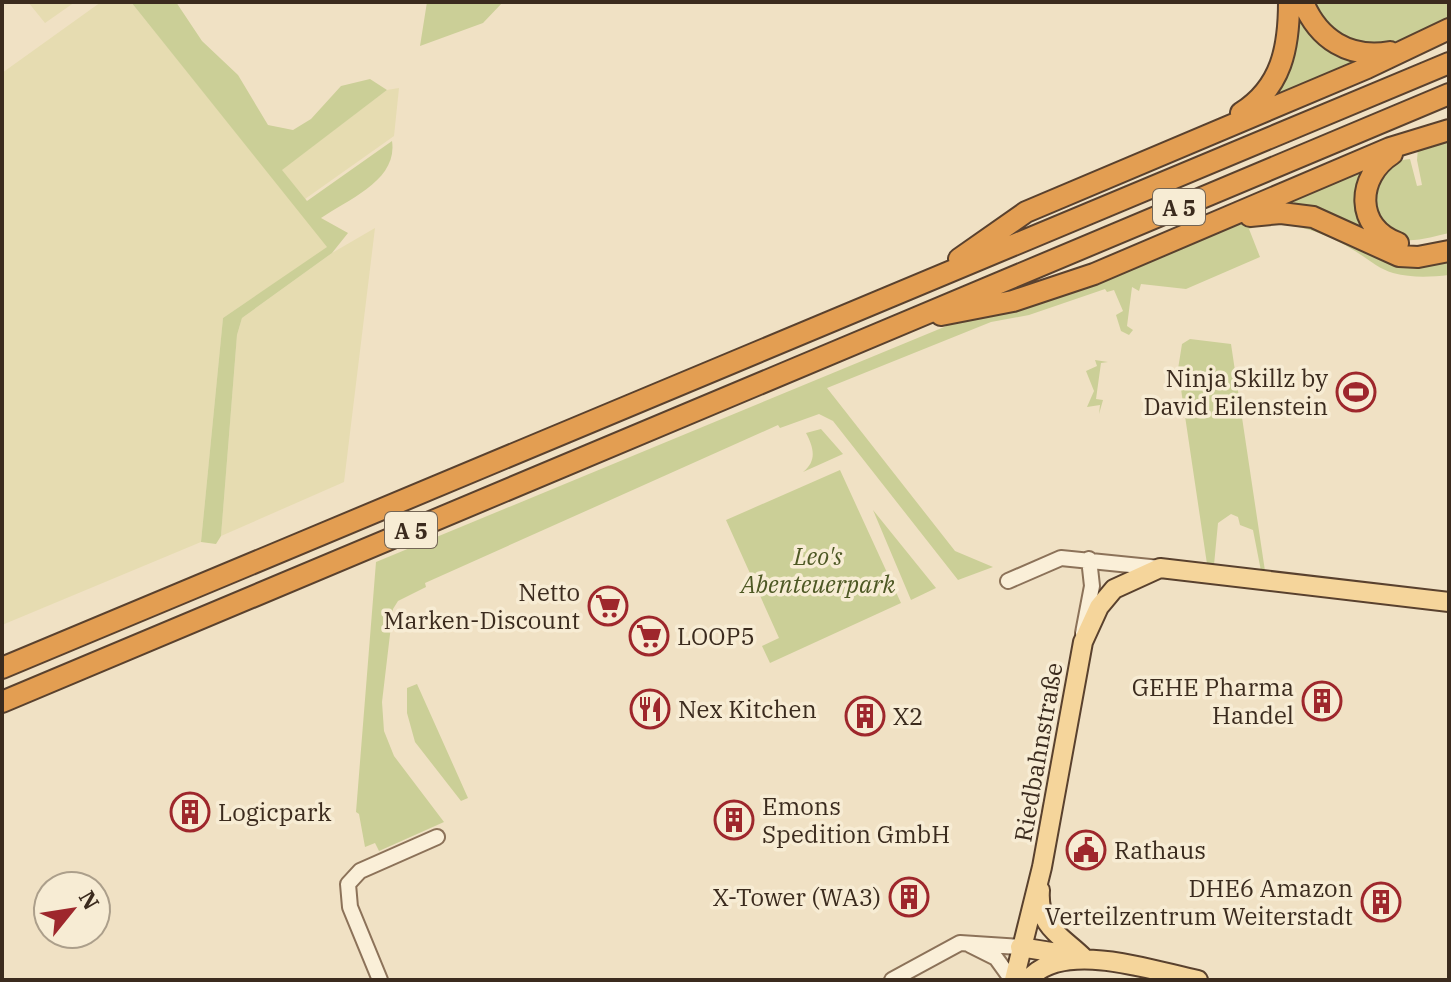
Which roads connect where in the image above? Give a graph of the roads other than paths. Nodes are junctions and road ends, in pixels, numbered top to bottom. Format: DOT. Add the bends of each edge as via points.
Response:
graph roads {
  1 [pos="1289,2"];
  2 [pos="1303,2"];
  3 [pos="1449,29"];
  4 [pos="1409,48"];
  5 [pos="1449,63"];
  6 [pos="1449,94"];
  7 [pos="1444,131"];
  8 [pos="1203,137"];
  9 [pos="1204,229"];
  10 [pos="1449,239"];
  11 [pos="1449,251"];
  12 [pos="933,278"];
  13 [pos="910,320"];
  14 [pos="1089,559"];
  15 [pos="1160,568"];
  16 [pos="1008,581"];
  17 [pos="1449,602"];
  18 [pos="1083,642"];
  19 [pos="2,668"];
  20 [pos="2,702"];
  21 [pos="437,837"];
  22 [pos="1042,867"];
  23 [pos="967,943"];
  24 [pos="1020,947"];
  25 [pos="1084,958"];
  26 [pos="380,980"];
  27 [pos="892,980"];
  28 [pos="1013,980"];
  29 [pos="1028,980"];
  30 [pos="1198,980"];
  1 -- 8 [label="highway" via="1286,55 1276,78 1247,109"];
  2 -- 4 [label="highway" via="1324,36 1341,48 1373,54"];
  3 -- 4 [label="highway"];
  4 -- 8 [label="highway"];
  5 -- 12 [label="highway, A 5"];
  6 -- 13 [label="highway, A 5"];
  7 -- 9 [label="highway" via="1390,148"];
  7 -- 10 [label="highway" via="1379,164 1364,200 1373,227 1387,239 1416,245"];
  8 -- 12 [label="highway" via="1026,212"];
  9 -- 11 [label="highway" via="1261,214 1297,214 1336,224 1399,256"];
  9 -- 13 [label="highway" via="1040,294"];
  12 -- 19 [label="highway, A 5"];
  13 -- 20 [label="highway, A 5"];
  14 -- 15 [label="street"];
  14 -- 16 [label="street" via="1056,559"];
  14 -- 18 [label="street" via="1092,586"];
  15 -- 17 [label="main road"];
  15 -- 18 [label="main road, Riedbahnstraße" via="1108,595"];
  18 -- 22 [label="main road, Riedbahnstraße"];
  21 -- 26 [label="street" via="360,871 349,881 350,907"];
  22 -- 24 [label="main road, Riedbahnstraße"];
  22 -- 25 [label="main road" via="1043,919"];
  23 -- 24 [label="street"];
  23 -- 27 [label="street" via="940,951"];
  23 -- 28 [label="street" via="996,958"];
  24 -- 25 [label="main road"];
  24 -- 28 [label="main road, Riedbahnstraße"];
  25 -- 29 [label="main road" via="1048,964"];
  25 -- 30 [label="main road"];
}
